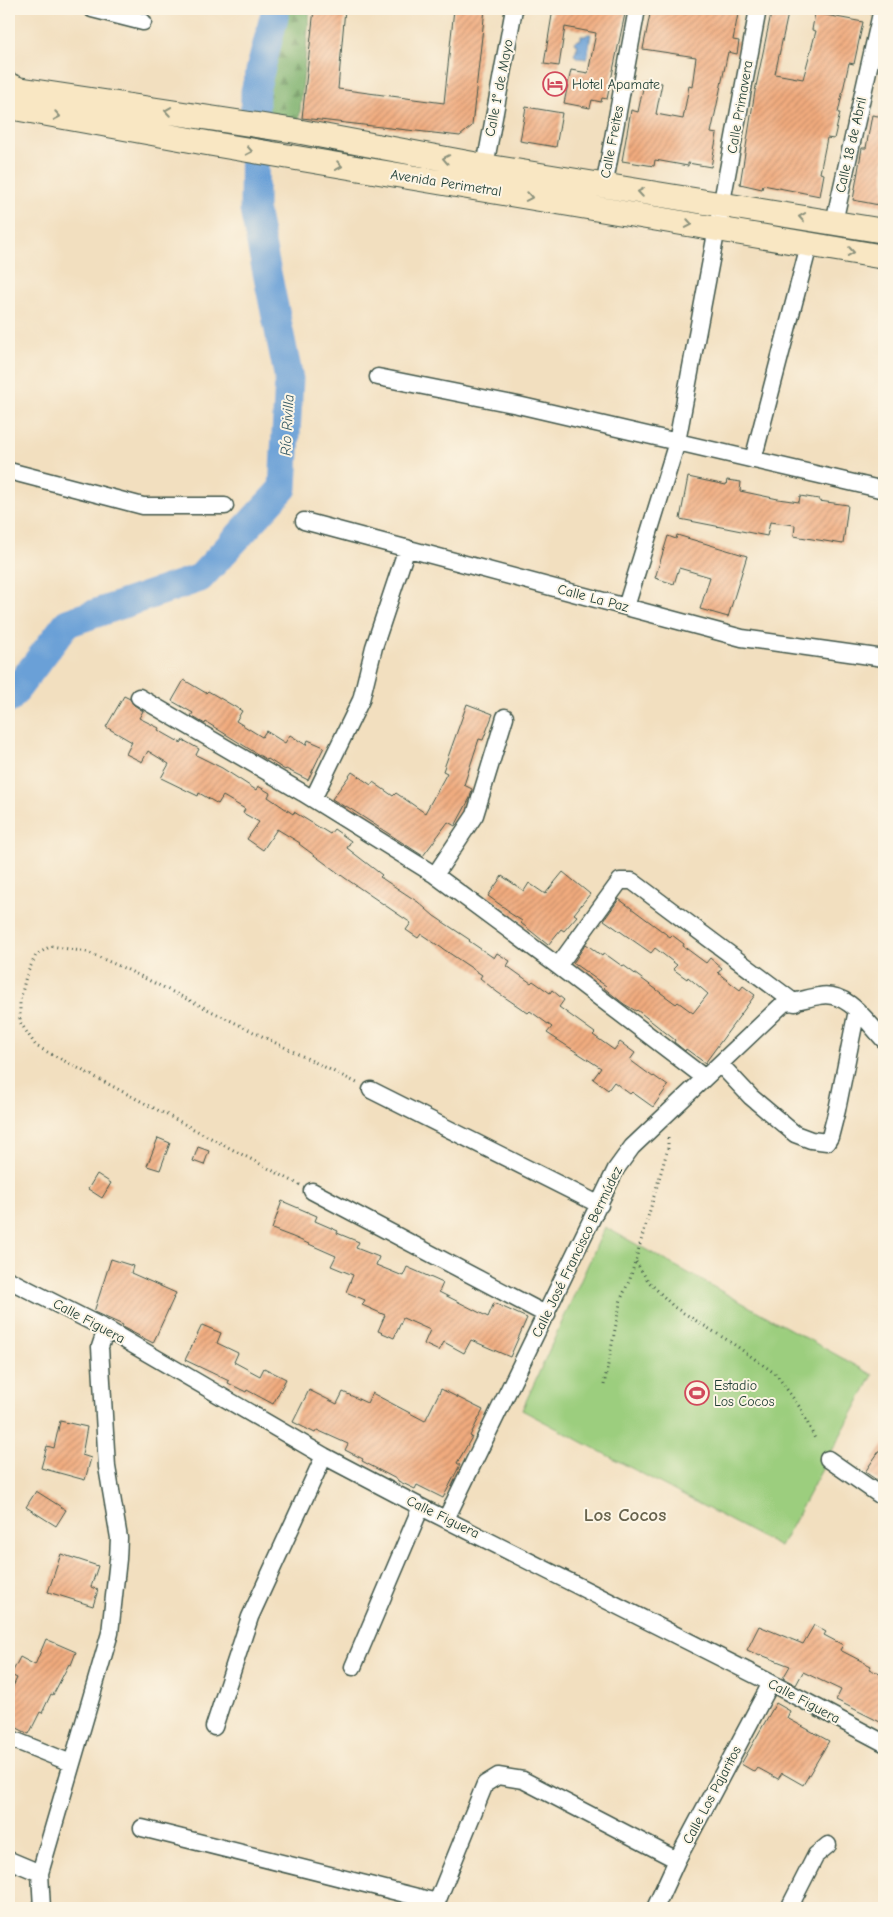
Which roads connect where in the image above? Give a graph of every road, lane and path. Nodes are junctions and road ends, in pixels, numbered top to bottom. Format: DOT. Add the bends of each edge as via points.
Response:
graph roads {
  1 [pos="92,9"];
  2 [pos="514,9"];
  3 [pos="637,9"];
  4 [pos="758,9"];
  5 [pos="882,9"];
  6 [pos="143,22"];
  7 [pos="9,85"];
  8 [pos="9,107"];
  9 [pos="483,178"];
  10 [pos="604,187"];
  11 [pos="722,205"];
  12 [pos="834,222"];
  13 [pos="717,229"];
  14 [pos="884,231"];
  15 [pos="809,245"];
  16 [pos="884,257"];
  17 [pos="378,377"];
  18 [pos="677,442"];
  19 [pos="753,460"];
  20 [pos="9,471"];
  21 [pos="884,490"];
  22 [pos="225,506"];
  23 [pos="304,520"];
  24 [pos="407,548"];
  25 [pos="626,607"];
  26 [pos="884,658"];
  27 [pos="140,697"];
  28 [pos="505,717"];
  29 [pos="312,799"];
  30 [pos="435,876"];
  31 [pos="558,966"];
  32 [pos="795,1003"];
  33 [pos="857,1010"];
  34 [pos="884,1040"];
  35 [pos="720,1064"];
  36 [pos="705,1078"];
  37 [pos="371,1090"];
  38 [pos="668,1114"];
  39 [pos="312,1191"];
  40 [pos="600,1206"];
  41 [pos="635,1261"];
  42 [pos="9,1280"];
  43 [pos="547,1315"];
  44 [pos="106,1329"];
  45 [pos="604,1385"];
  46 [pos="816,1441"];
  47 [pos="324,1456"];
  48 [pos="828,1459"];
  49 [pos="884,1498"];
  50 [pos="421,1507"];
  51 [pos="446,1519"];
  52 [pos="353,1667"];
  53 [pos="771,1683"];
  54 [pos="214,1727"];
  55 [pos="9,1738"];
  56 [pos="884,1743"];
  57 [pos="71,1763"];
  58 [pos="142,1828"];
  59 [pos="828,1846"];
  60 [pos="9,1860"];
  61 [pos="677,1860"];
  62 [pos="40,1873"];
  63 [pos="42,1908"];
  64 [pos="655,1908"];
  65 [pos="789,1908"];
  1 -- 6 [label="street"];
  2 -- 9 [label="street, Calle 1° de Mayo"];
  3 -- 10 [label="street, Calle Freites"];
  4 -- 11 [label="street, Calle Primavera"];
  5 -- 12 [label="street, Calle 18 de Abril"];
  9 -- 7 [label="main road, Avenida Perimetral, one-way" via="296,131 18,89"];
  8 -- 9 [label="main road, Avenida Perimetral, one-way" via="291,158"];
  9 -- 10 [label="main road, Avenida Perimetral"];
  9 -- 13 [label="main road, Avenida Perimetral, one-way"];
  11 -- 10 [label="main road, Avenida Perimetral, one-way"];
  12 -- 11 [label="main road, Avenida Perimetral, one-way"];
  11 -- 13 [label="street, Calle Primavera"];
  12 -- 14 [label="main road, Avenida Perimetral"];
  13 -- 15 [label="main road, Avenida Perimetral"];
  13 -- 18 [label="street, Calle Primavera"];
  15 -- 16 [label="main road, Avenida Perimetral, one-way"];
  15 -- 19 [label="street"];
  17 -- 18 [label="street"];
  18 -- 19 [label="street"];
  18 -- 25 [label="street, Calle Primavera"];
  19 -- 21 [label="street"];
  20 -- 22 [label="street" via="143,506"];
  23 -- 24 [label="street, Calle La Paz"];
  24 -- 25 [label="street, Calle La Paz"];
  24 -- 29 [label="street" via="374,647 361,700"];
  25 -- 26 [label="street, Calle La Paz" via="742,638"];
  27 -- 29 [label="street"];
  28 -- 30 [label="street" via="474,815"];
  29 -- 30 [label="street"];
  30 -- 31 [label="street"];
  31 -- 32 [label="street" via="620,880 626,880 632,881"];
  31 -- 36 [label="street"];
  32 -- 33 [label="street, Calle José Francisco Bermúdez" via="820,995 837,995"];
  32 -- 35 [label="street, Calle José Francisco Bermúdez" via="784,1003"];
  33 -- 34 [label="street, Calle José Francisco Bermúdez"];
  33 -- 35 [label="street" via="837,1110 827,1142 795,1134 751,1097"];
  35 -- 36 [label="street, Calle José Francisco Bermúdez"];
  36 -- 38 [label="street, Calle José Francisco Bermúdez"];
  37 -- 39 [label="path" via="87,952 51,946 36,955 26,976 20,1001 20,1022 36,1046"];
  37 -- 40 [label="street"];
  38 -- 40 [label="street, Calle José Francisco Bermúdez" via="632,1148 616,1169"];
  38 -- 41 [label="path" via="668,1148"];
  39 -- 43 [label="street"];
  40 -- 43 [label="street, Calle José Francisco Bermúdez"];
  41 -- 45 [label="path" via="621,1298"];
  41 -- 46 [label="path" via="648,1281 674,1307 776,1374 802,1409"];
  42 -- 44 [label="street, Calle Figuera"];
  43 -- 51 [label="street, Calle José Francisco Bermúdez"];
  44 -- 47 [label="street, Calle Figuera"];
  44 -- 57 [label="street" via="100,1356 107,1467 119,1538 118,1558 110,1633"];
  47 -- 50 [label="street, Calle Figuera"];
  47 -- 54 [label="street" via="250,1616"];
  48 -- 49 [label="street"];
  50 -- 51 [label="street, Calle Figuera"];
  50 -- 52 [label="street"];
  51 -- 53 [label="street, Calle Figuera"];
  53 -- 56 [label="street, Calle Figuera"];
  53 -- 61 [label="street, Calle Los Pajaritos"];
  55 -- 57 [label="street"];
  57 -- 62 [label="street"];
  58 -- 61 [label="street" via="438,1902 485,1784 498,1776 523,1780"];
  59 -- 65 [label="street" via="816,1855"];
  60 -- 62 [label="street"];
  61 -- 64 [label="street, Calle Los Pajaritos"];
  62 -- 63 [label="street"];
}
